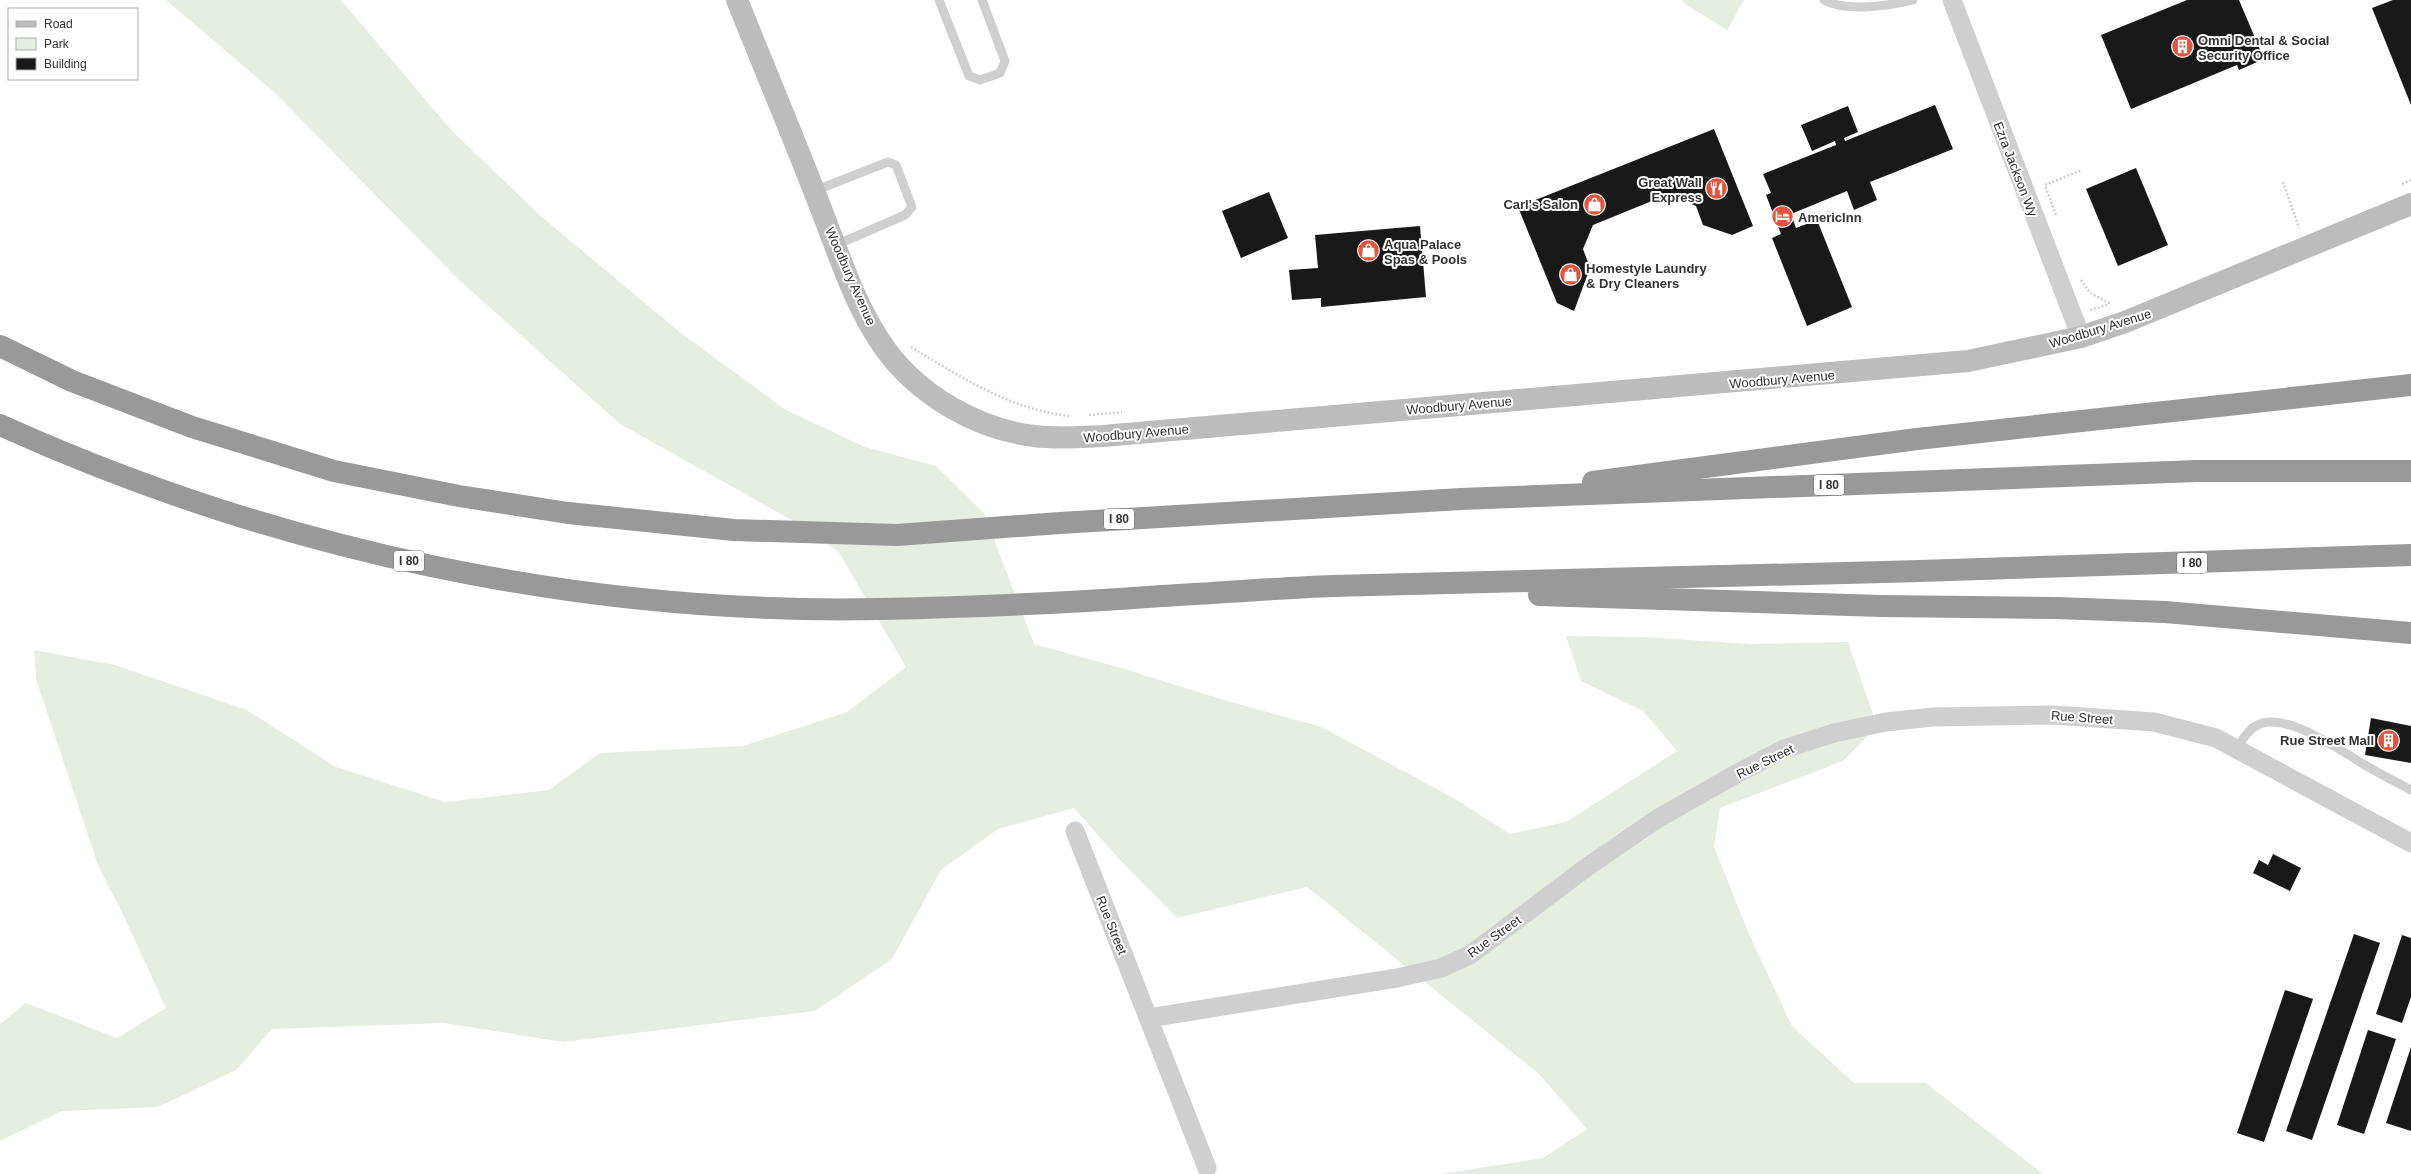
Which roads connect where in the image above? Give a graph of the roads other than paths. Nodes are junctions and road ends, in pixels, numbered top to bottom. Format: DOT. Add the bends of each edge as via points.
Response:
graph roads {
  1 [pos="737,0"];
  2 [pos="939,0"];
  3 [pos="982,0"];
  4 [pos="1824,0"];
  5 [pos="1913,0"];
  6 [pos="1952,0"];
  7 [pos="814,191"];
  8 [pos="2411,204"];
  9 [pos="836,245"];
  10 [pos="2081,337"];
  11 [pos="0,346"];
  12 [pos="2411,385"];
  13 [pos="0,425"];
  14 [pos="2411,471"];
  15 [pos="1461,499"];
  16 [pos="2411,555"];
  17 [pos="1294,587"];
  18 [pos="2411,633"];
  19 [pos="2236,748"];
  20 [pos="2411,790"];
  21 [pos="1075,831"];
  22 [pos="2411,843"];
  23 [pos="1149,1018"];
  24 [pos="1208,1168"];
  1 -- 7 [label="main road, Woodbury Avenue"];
  2 -- 3 [label="lane" via="969,76 980,80 1000,73 1005,60"];
  4 -- 5 [label="lane" via="1834,6 1842,6 1893,5"];
  6 -- 10 [label="street, Ezra Jackson Wy"];
  7 -- 9 [label="main road, Woodbury Avenue"];
  7 -- 9 [label="lane" via="888,162 896,165 912,207 905,216"];
  8 -- 10 [label="main road, Woodbury Avenue" via="2161,309"];
  9 -- 10 [label="main road, Woodbury Avenue" via="860,303 879,338 899,366 918,385 940,401 980,421 1016,433 1035,436 1103,436 1913,368 1994,357"];
  11 -- 15 [label="highway, I 80" via="72,381 192,427 334,471 459,496 584,515 734,530 897,535"];
  12 -- 15 [label="highway" via="1917,439"];
  13 -- 17 [label="highway, I 80" via="69,456 312,538 453,571 644,601 766,608 877,609 1155,597"];
  14 -- 15 [label="highway, I 80" via="2197,471"];
  16 -- 17 [label="highway, I 80" via="1973,571"];
  17 -- 18 [label="highway" via="1873,606 2134,611"];
  19 -- 20 [label="lane" via="2254,726 2269,723 2287,724 2321,737"];
  19 -- 22 [label="street, Rue Street"];
  19 -- 23 [label="street, Rue Street" via="2216,738 2154,722 2054,715 1933,717 1886,722 1834,733 1784,750 1657,819 1587,867 1470,955 1441,968 1398,978"];
  21 -- 23 [label="street, Rue Street"];
  23 -- 24 [label="street, Rue Street"];
}
